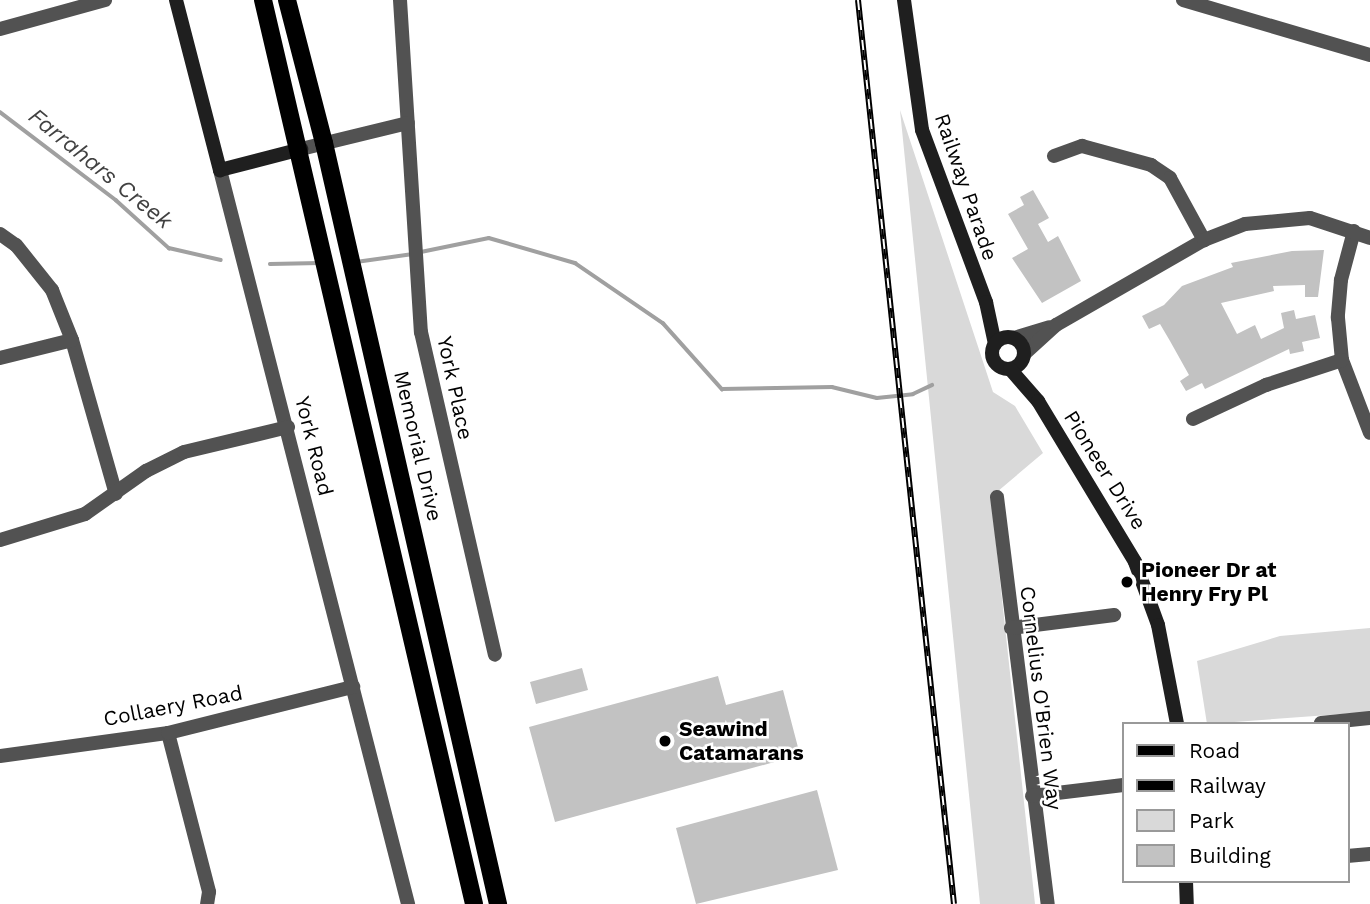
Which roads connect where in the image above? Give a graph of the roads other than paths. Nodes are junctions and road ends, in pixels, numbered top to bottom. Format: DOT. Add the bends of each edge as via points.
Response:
graph roads {
  1 [pos="105,0"];
  2 [pos="176,0"];
  3 [pos="263,0"];
  4 [pos="287,0"];
  5 [pos="400,0"];
  6 [pos="904,0"];
  7 [pos="1183,0"];
  8 [pos="0,29"];
  9 [pos="1370,55"];
  10 [pos="408,123"];
  11 [pos="324,143"];
  12 [pos="301,149"];
  13 [pos="1055,156"];
  14 [pos="220,170"];
  15 [pos="1354,231"];
  16 [pos="0,233"];
  17 [pos="1370,238"];
  18 [pos="1204,240"];
  19 [pos="986,302"];
  20 [pos="1056,325"];
  21 [pos="1012,337"];
  22 [pos="72,340"];
  23 [pos="995,344"];
  24 [pos="1024,357"];
  25 [pos="0,358"];
  26 [pos="1342,360"];
  27 [pos="1010,369"];
  28 [pos="1038,401"];
  29 [pos="1193,419"];
  30 [pos="288,427"];
  31 [pos="1370,433"];
  32 [pos="116,494"];
  33 [pos="997,497"];
  34 [pos="0,540"];
  35 [pos="1114,615"];
  36 [pos="1011,628"];
  37 [pos="495,655"];
  38 [pos="353,687"];
  39 [pos="1370,718"];
  40 [pos="1177,722"];
  41 [pos="1331,722"];
  42 [pos="168,733"];
  43 [pos="0,756"];
  44 [pos="1122,785"];
  45 [pos="1032,796"];
  46 [pos="1370,854"];
  47 [pos="1349,856"];
  48 [pos="1186,883"];
  49 [pos="207,904"];
  50 [pos="408,904"];
  51 [pos="474,904"];
  52 [pos="498,904"];
  53 [pos="1048,904"];
  54 [pos="1187,904"];
  1 -- 8 [label="street"];
  2 -- 14 [label="main road, York Road"];
  3 -- 12 [label="main road"];
  4 -- 11 [label="main road, Memorial Drive"];
  5 -- 10 [label="street, York Place"];
  6 -- 19 [label="main road, Railway Parade" via="922,130"];
  7 -- 9 [label="street"];
  10 -- 11 [label="street"];
  10 -- 37 [label="street, York Place" via="426,364"];
  11 -- 12 [label="street"];
  11 -- 52 [label="main road, Memorial Drive"];
  12 -- 14 [label="main road"];
  12 -- 51 [label="main road"];
  13 -- 18 [label="street" via="1082,146 1152,164 1170,178"];
  14 -- 30 [label="street, York Road"];
  15 -- 17 [label="street"];
  15 -- 18 [label="street" via="1310,218 1278,218"];
  15 -- 26 [label="street" via="1341,280"];
  16 -- 22 [label="street" via="16,245 52,290"];
  18 -- 20 [label="street"];
  19 -- 21 [label="main road"];
  19 -- 23 [label="main road"];
  20 -- 21 [label="street"];
  20 -- 24 [label="street"];
  21 -- 23 [label="main road"];
  21 -- 24 [label="main road, Pioneer Drive"];
  22 -- 25 [label="street"];
  22 -- 32 [label="street"];
  23 -- 27 [label="main road, Pioneer Drive" via="994,361"];
  24 -- 27 [label="main road"];
  24 -- 28 [label="main road, Pioneer Drive"];
  26 -- 29 [label="street" via="1266,385"];
  26 -- 31 [label="street"];
  27 -- 28 [label="main road, Pioneer Drive"];
  28 -- 40 [label="main road, Pioneer Drive" via="1135,562 1164,645"];
  30 -- 32 [label="street" via="184,452 146,471"];
  30 -- 38 [label="street, York Road"];
  32 -- 34 [label="street" via="85,514"];
  33 -- 36 [label="street, Cornelius O'Brien Way"];
  35 -- 36 [label="street"];
  36 -- 45 [label="street, Cornelius O'Brien Way"];
  38 -- 42 [label="street, Collaery Road"];
  38 -- 50 [label="street, York Road"];
  39 -- 41 [label="street"];
  42 -- 43 [label="street, Collaery Road"];
  42 -- 49 [label="street" via="209,892"];
  44 -- 45 [label="street"];
  45 -- 53 [label="street, Cornelius O'Brien Way"];
  46 -- 47 [label="street"];
  48 -- 54 [label="main road"];
}
